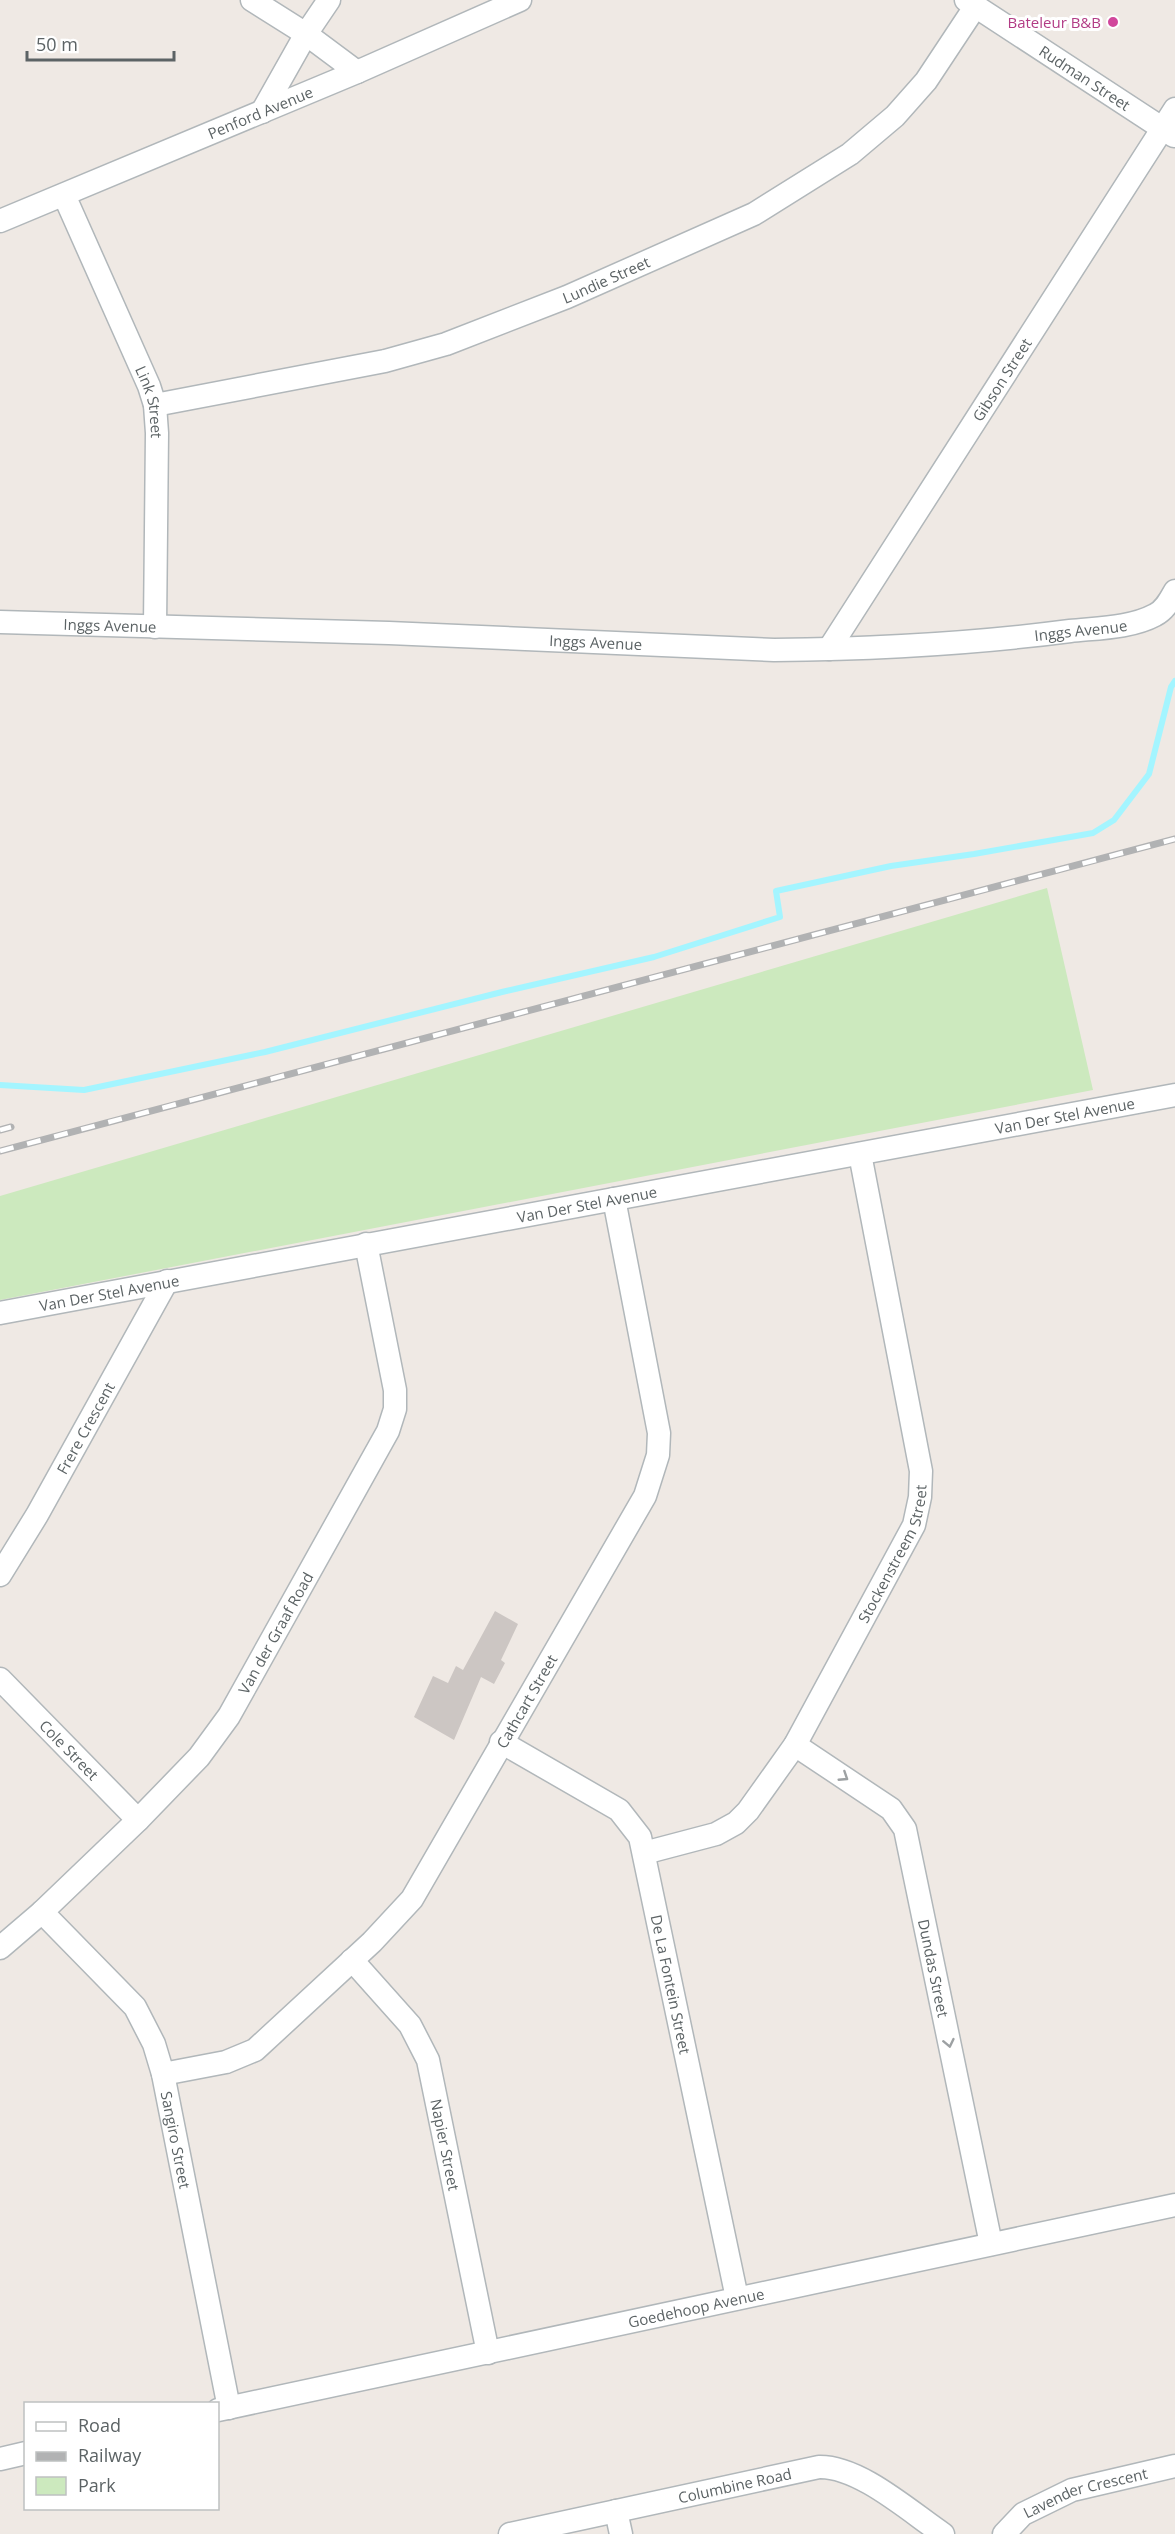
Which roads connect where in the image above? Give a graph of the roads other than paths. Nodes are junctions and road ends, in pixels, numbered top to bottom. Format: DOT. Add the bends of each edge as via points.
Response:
graph roads {
  1 [pos="252,0"];
  2 [pos="329,0"];
  3 [pos="520,0"];
  4 [pos="970,4"];
  5 [pos="306,34"];
  6 [pos="357,72"];
  7 [pos="1175,110"];
  8 [pos="262,112"];
  9 [pos="1169,133"];
  10 [pos="64,195"];
  11 [pos="0,221"];
  12 [pos="155,405"];
  13 [pos="1175,591"];
  14 [pos="0,622"];
  15 [pos="155,627"];
  16 [pos="828,649"];
  17 [pos="1175,1095"];
  18 [pos="860,1154"];
  19 [pos="614,1199"];
  20 [pos="366,1244"];
  21 [pos="167,1281"];
  22 [pos="0,1313"];
  23 [pos="0,1575"];
  24 [pos="0,1679"];
  25 [pos="501,1742"];
  26 [pos="795,1745"];
  27 [pos="138,1820"];
  28 [pos="644,1853"];
  29 [pos="42,1912"];
  30 [pos="0,1948"];
  31 [pos="352,1960"];
  32 [pos="163,2074"];
  33 [pos="1175,2205"];
  34 [pos="991,2244"];
  35 [pos="737,2298"];
  36 [pos="488,2353"];
  37 [pos="223,2409"];
  38 [pos="24,2453"];
  39 [pos="0,2459"];
  40 [pos="1175,2466"];
  41 [pos="616,2511"];
  42 [pos="510,2534"];
  43 [pos="621,2534"];
  44 [pos="943,2534"];
  45 [pos="1004,2534"];
  1 -- 5 [label="street"];
  2 -- 5 [label="street"];
  3 -- 6 [label="street, Penford Avenue"];
  4 -- 9 [label="street, Rudman Street"];
  4 -- 12 [label="street, Lundie Street" via="926,81 895,116 850,154 754,214 567,297 446,344 385,361"];
  5 -- 6 [label="street"];
  5 -- 8 [label="street"];
  6 -- 8 [label="street, Penford Avenue"];
  7 -- 9 [label="street, Gibson Street"];
  8 -- 10 [label="street, Penford Avenue"];
  9 -- 16 [label="street, Gibson Street"];
  10 -- 11 [label="street, Penford Avenue"];
  10 -- 12 [label="street, Link Street"];
  12 -- 15 [label="street, Link Street"];
  13 -- 16 [label="street, Inggs Avenue" via="1154,616 1129,623 988,641"];
  14 -- 15 [label="street, Inggs Avenue"];
  15 -- 16 [label="street, Inggs Avenue"];
  17 -- 18 [label="street, Van Der Stel Avenue"];
  18 -- 19 [label="street, Van Der Stel Avenue"];
  18 -- 26 [label="street, Stockenstreem Street" via="921,1471 920,1497 914,1525"];
  19 -- 20 [label="street, Van Der Stel Avenue"];
  19 -- 25 [label="street, Cathcart Street" via="659,1433 658,1455 645,1496"];
  20 -- 21 [label="street, Van Der Stel Avenue"];
  20 -- 27 [label="street, Van der Graaf Road" via="393,1375 393,1421 229,1716 200,1757"];
  21 -- 22 [label="street, Van Der Stel Avenue"];
  21 -- 23 [label="street, Frere Crescent"];
  24 -- 27 [label="street, Cole Street"];
  25 -- 28 [label="street, De La Fontein Street" via="618,1810 640,1837"];
  25 -- 31 [label="street, Cathcart Street" via="412,1899"];
  26 -- 28 [label="street, Stockenstreem Street" via="736,1823 716,1834"];
  26 -- 34 [label="street, Dundas Street, one-way" via="891,1809 904,1829"];
  27 -- 29 [label="street, Van der Graaf Road"];
  28 -- 35 [label="street, De La Fontein Street"];
  29 -- 30 [label="street, Van der Graaf Road"];
  29 -- 32 [label="street, Sangiro Street" via="135,2007 154,2044"];
  31 -- 32 [label="street, Cathcart Street" via="255,2050 226,2062"];
  31 -- 36 [label="street, Napier Street" via="411,2025 428,2060"];
  32 -- 37 [label="street, Sangiro Street"];
  33 -- 34 [label="street, Goedehoop Avenue"];
  34 -- 35 [label="street, Goedehoop Avenue"];
  35 -- 36 [label="street, Goedehoop Avenue"];
  36 -- 37 [label="street, Goedehoop Avenue"];
  38 -- 39 [label="street"];
  40 -- 45 [label="street, Lavender Crescent" via="1072,2490 1023,2514"];
  41 -- 42 [label="street, Columbine Road"];
  41 -- 43 [label="street"];
  41 -- 44 [label="street, Columbine Road" via="833,2467 855,2474"];
}
